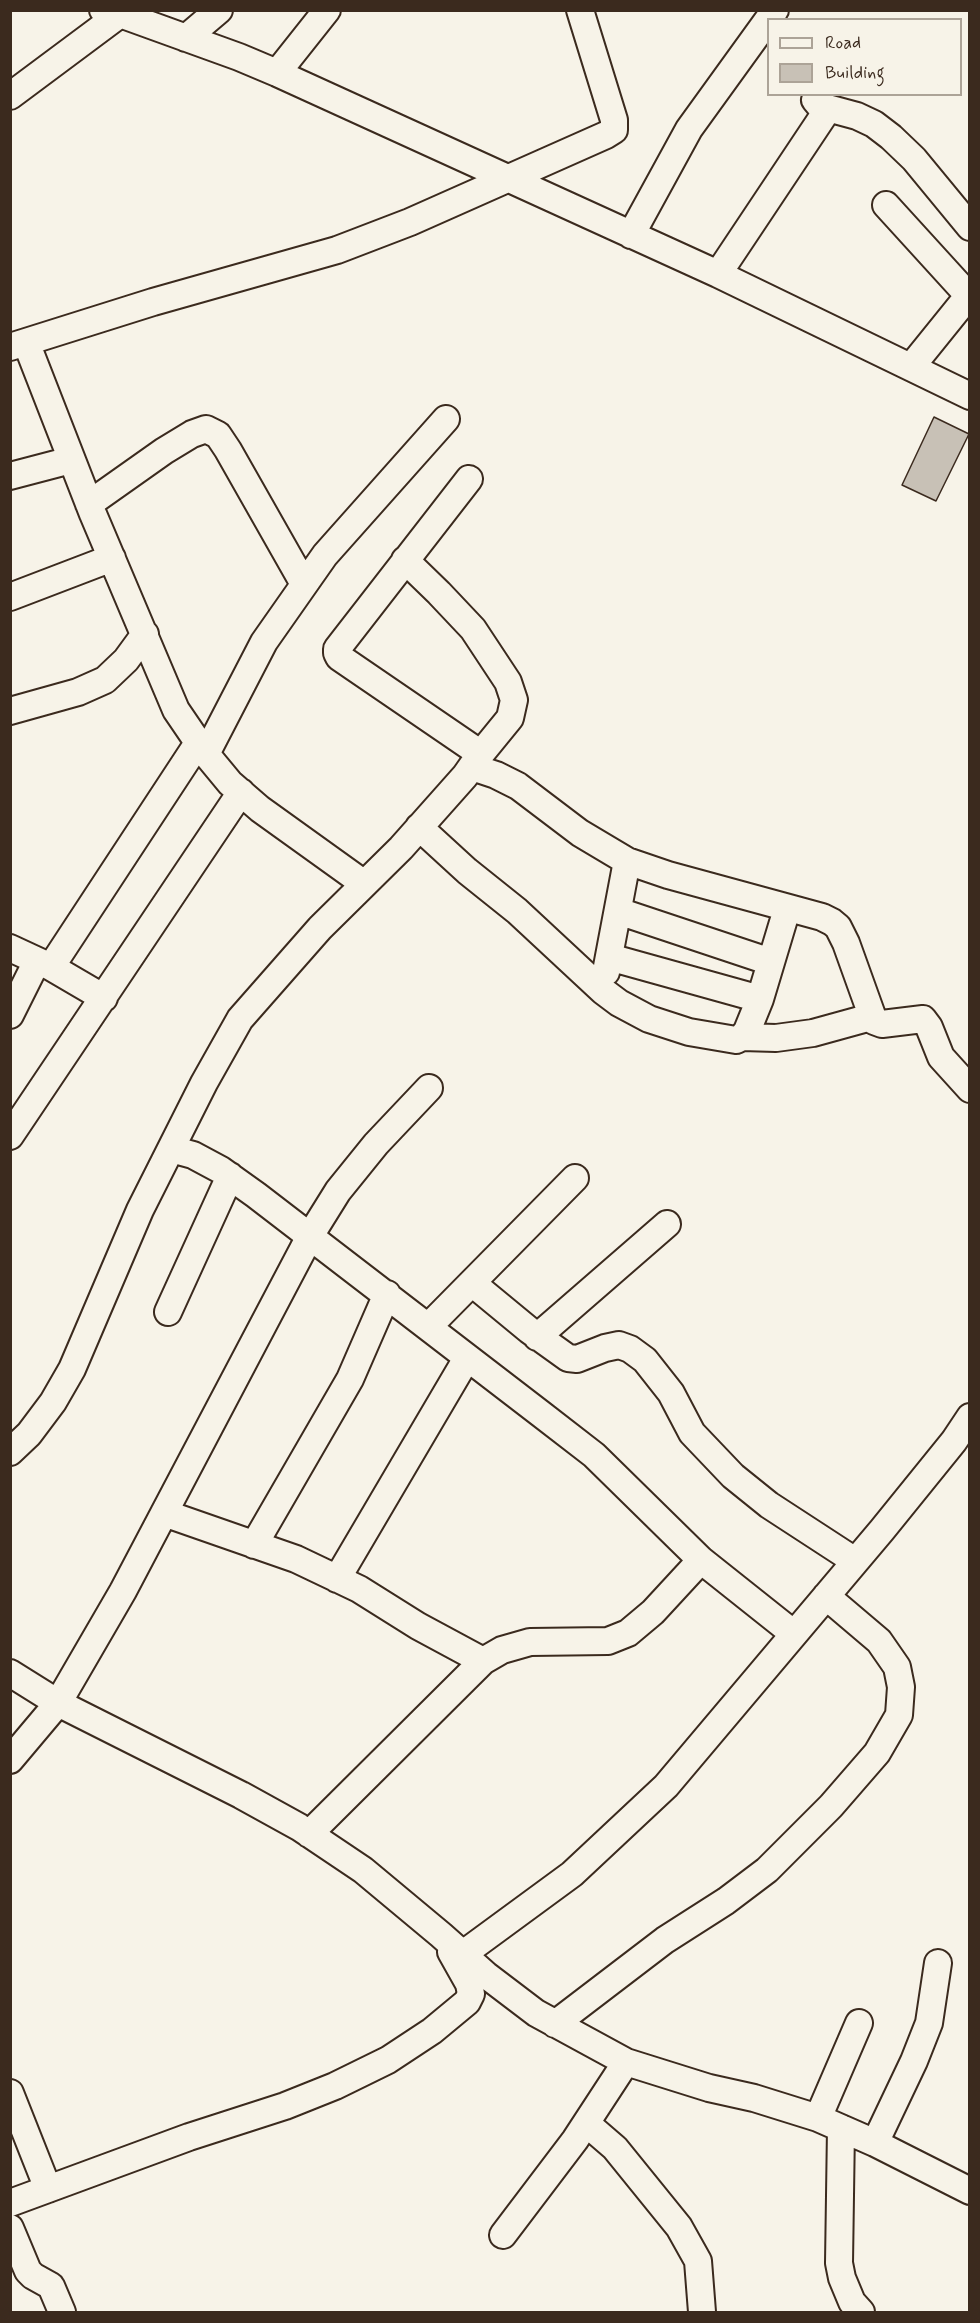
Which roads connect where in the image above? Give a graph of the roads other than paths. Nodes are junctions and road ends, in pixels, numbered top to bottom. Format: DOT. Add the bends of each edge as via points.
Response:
graph roads {
  1 [pos="219,10"];
  2 [pos="327,10"];
  3 [pos="580,10"];
  4 [pos="112,12"];
  5 [pos="767,24"];
  6 [pos="186,38"];
  7 [pos="277,73"];
  8 [pos="10,96"];
  9 [pos="822,102"];
  10 [pos="509,180"];
  11 [pos="886,205"];
  12 [pos="969,227"];
  13 [pos="631,235"];
  14 [pos="718,274"];
  15 [pos="969,295"];
  16 [pos="18,345"];
  17 [pos="911,367"];
  18 [pos="969,396"];
  19 [pos="446,419"];
  20 [pos="71,460"];
  21 [pos="10,476"];
  22 [pos="469,478"];
  23 [pos="89,504"];
  24 [pos="112,558"];
  25 [pos="405,560"];
  26 [pos="304,584"];
  27 [pos="10,597"];
  28 [pos="145,634"];
  29 [pos="10,711"];
  30 [pos="202,749"];
  31 [pos="476,762"];
  32 [pos="241,792"];
  33 [pos="419,827"];
  34 [pos="627,861"];
  35 [pos="363,884"];
  36 [pos="787,909"];
  37 [pos="618,911"];
  38 [pos="10,948"];
  39 [pos="609,957"];
  40 [pos="771,962"];
  41 [pos="44,964"];
  42 [pos="603,991"];
  43 [pos="104,998"];
  44 [pos="760,999"];
  45 [pos="10,1015"];
  46 [pos="871,1017"];
  47 [pos="742,1037"];
  48 [pos="429,1088"];
  49 [pos="969,1089"];
  50 [pos="10,1136"];
  51 [pos="171,1149"];
  52 [pos="230,1176"];
  53 [pos="575,1178"];
  54 [pos="667,1224"];
  55 [pos="310,1236"];
  56 [pos="472,1283"];
  57 [pos="387,1294"];
  58 [pos="168,1312"];
  59 [pos="428,1327"];
  60 [pos="537,1337"];
  61 [pos="467,1358"];
  62 [pos="969,1417"];
  63 [pos="10,1452"];
  64 [pos="164,1513"];
  65 [pos="254,1545"];
  66 [pos="701,1560"];
  67 [pos="855,1561"];
  68 [pos="337,1579"];
  69 [pos="826,1596"];
  70 [pos="794,1634"];
  71 [pos="483,1661"];
  72 [pos="10,1672"];
  73 [pos="58,1703"];
  74 [pos="10,1760"];
  75 [pos="309,1834"];
  76 [pos="441,1935"];
  77 [pos="463,1954"];
  78 [pos="938,1963"];
  79 [pos="859,2023"];
  80 [pos="555,2024"];
  81 [pos="626,2062"];
  82 [pos="10,2093"];
  83 [pos="586,2123"];
  84 [pos="830,2123"];
  85 [pos="875,2143"];
  86 [pos="48,2189"];
  87 [pos="969,2191"];
  88 [pos="10,2203"];
  89 [pos="10,2228"];
  90 [pos="503,2235"];
  91 [pos="62,2313"];
  92 [pos="702,2313"];
  93 [pos="861,2313"];
  1 -- 6 [label="street"];
  2 -- 7 [label="street"];
  3 -- 10 [label="street" via="614,130"];
  4 -- 6 [label="street"];
  4 -- 8 [label="street"];
  5 -- 13 [label="street" via="689,129"];
  6 -- 7 [label="street"];
  7 -- 10 [label="street"];
  9 -- 12 [label="street" via="874,124 891,137"];
  9 -- 14 [label="street"];
  10 -- 13 [label="street"];
  10 -- 16 [label="street" via="337,250"];
  11 -- 15 [label="street"];
  13 -- 14 [label="street"];
  14 -- 17 [label="street"];
  15 -- 17 [label="street"];
  16 -- 20 [label="street"];
  17 -- 18 [label="street"];
  19 -- 26 [label="street"];
  20 -- 21 [label="street"];
  20 -- 23 [label="street"];
  22 -- 25 [label="street"];
  23 -- 24 [label="street"];
  23 -- 26 [label="street" via="164,451 206,429 218,435 228,450"];
  24 -- 27 [label="street"];
  24 -- 28 [label="street"];
  25 -- 31 [label="street" via="473,629 508,682 514,700 510,718"];
  25 -- 31 [label="street" via="337,653 478,752"];
  26 -- 30 [label="street" via="264,642"];
  28 -- 29 [label="street" via="105,680 78,692"];
  28 -- 30 [label="street" via="176,710"];
  30 -- 32 [label="street"];
  30 -- 41 [label="street"];
  31 -- 33 [label="street"];
  31 -- 34 [label="street"];
  32 -- 35 [label="street"];
  32 -- 43 [label="street"];
  33 -- 35 [label="street"];
  33 -- 42 [label="street"];
  34 -- 36 [label="street"];
  34 -- 37 [label="street"];
  35 -- 51 [label="street" via="240,1019"];
  36 -- 40 [label="street"];
  36 -- 46 [label="street" via="822,917 838,927"];
  37 -- 39 [label="street"];
  37 -- 40 [label="street"];
  38 -- 41 [label="street"];
  39 -- 42 [label="street"];
  39 -- 44 [label="street"];
  40 -- 44 [label="street"];
  41 -- 43 [label="street"];
  41 -- 45 [label="street"];
  42 -- 47 [label="street" via="649,1018 689,1032 727,1040"];
  43 -- 50 [label="street"];
  44 -- 47 [label="street"];
  46 -- 47 [label="street" via="813,1033"];
  46 -- 49 [label="street" via="882,1024 923,1019 941,1057"];
  48 -- 55 [label="street" via="338,1191"];
  51 -- 52 [label="street" via="193,1155"];
  51 -- 63 [label="street" via="140,1209 72,1369 41,1418"];
  52 -- 55 [label="street"];
  52 -- 58 [label="street"];
  53 -- 56 [label="street"];
  54 -- 60 [label="street"];
  55 -- 57 [label="street"];
  55 -- 64 [label="street"];
  56 -- 59 [label="street"];
  56 -- 60 [label="street"];
  57 -- 59 [label="street"];
  57 -- 65 [label="street" via="350,1378"];
  59 -- 61 [label="street"];
  60 -- 67 [label="street" via="568,1358 577,1359 619,1345 630,1349 658,1375 692,1433 733,1476"];
  61 -- 66 [label="street" via="594,1455"];
  61 -- 68 [label="street"];
  62 -- 67 [label="street" via="954,1441"];
  64 -- 65 [label="street"];
  64 -- 73 [label="street"];
  65 -- 68 [label="street"];
  66 -- 70 [label="street"];
  66 -- 71 [label="street" via="628,1633 608,1641 530,1642 502,1650"];
  67 -- 69 [label="street"];
  68 -- 71 [label="street"];
  69 -- 70 [label="street"];
  69 -- 80 [label="street" via="879,1641 897,1667 901,1687 899,1715 877,1753 767,1870"];
  70 -- 77 [label="street" via="666,1786 572,1874"];
  71 -- 75 [label="street"];
  72 -- 73 [label="street"];
  73 -- 74 [label="street"];
  73 -- 75 [label="street" via="241,1795"];
  75 -- 76 [label="street" via="363,1870"];
  76 -- 77 [label="street"];
  76 -- 86 [label="street" via="471,1994 467,2002 432,2031 388,2060 285,2106"];
  77 -- 80 [label="street"];
  78 -- 85 [label="street" via="929,2024"];
  79 -- 84 [label="street"];
  80 -- 81 [label="street"];
  81 -- 83 [label="street"];
  81 -- 84 [label="street"];
  82 -- 86 [label="street"];
  83 -- 90 [label="street"];
  83 -- 92 [label="street" via="615,2148 679,2228 698,2261"];
  84 -- 85 [label="street"];
  84 -- 93 [label="street" via="839,2263 852,2302"];
  85 -- 87 [label="street"];
  86 -- 88 [label="street"];
  89 -- 91 [label="street" via="28,2271 51,2286"];
}
